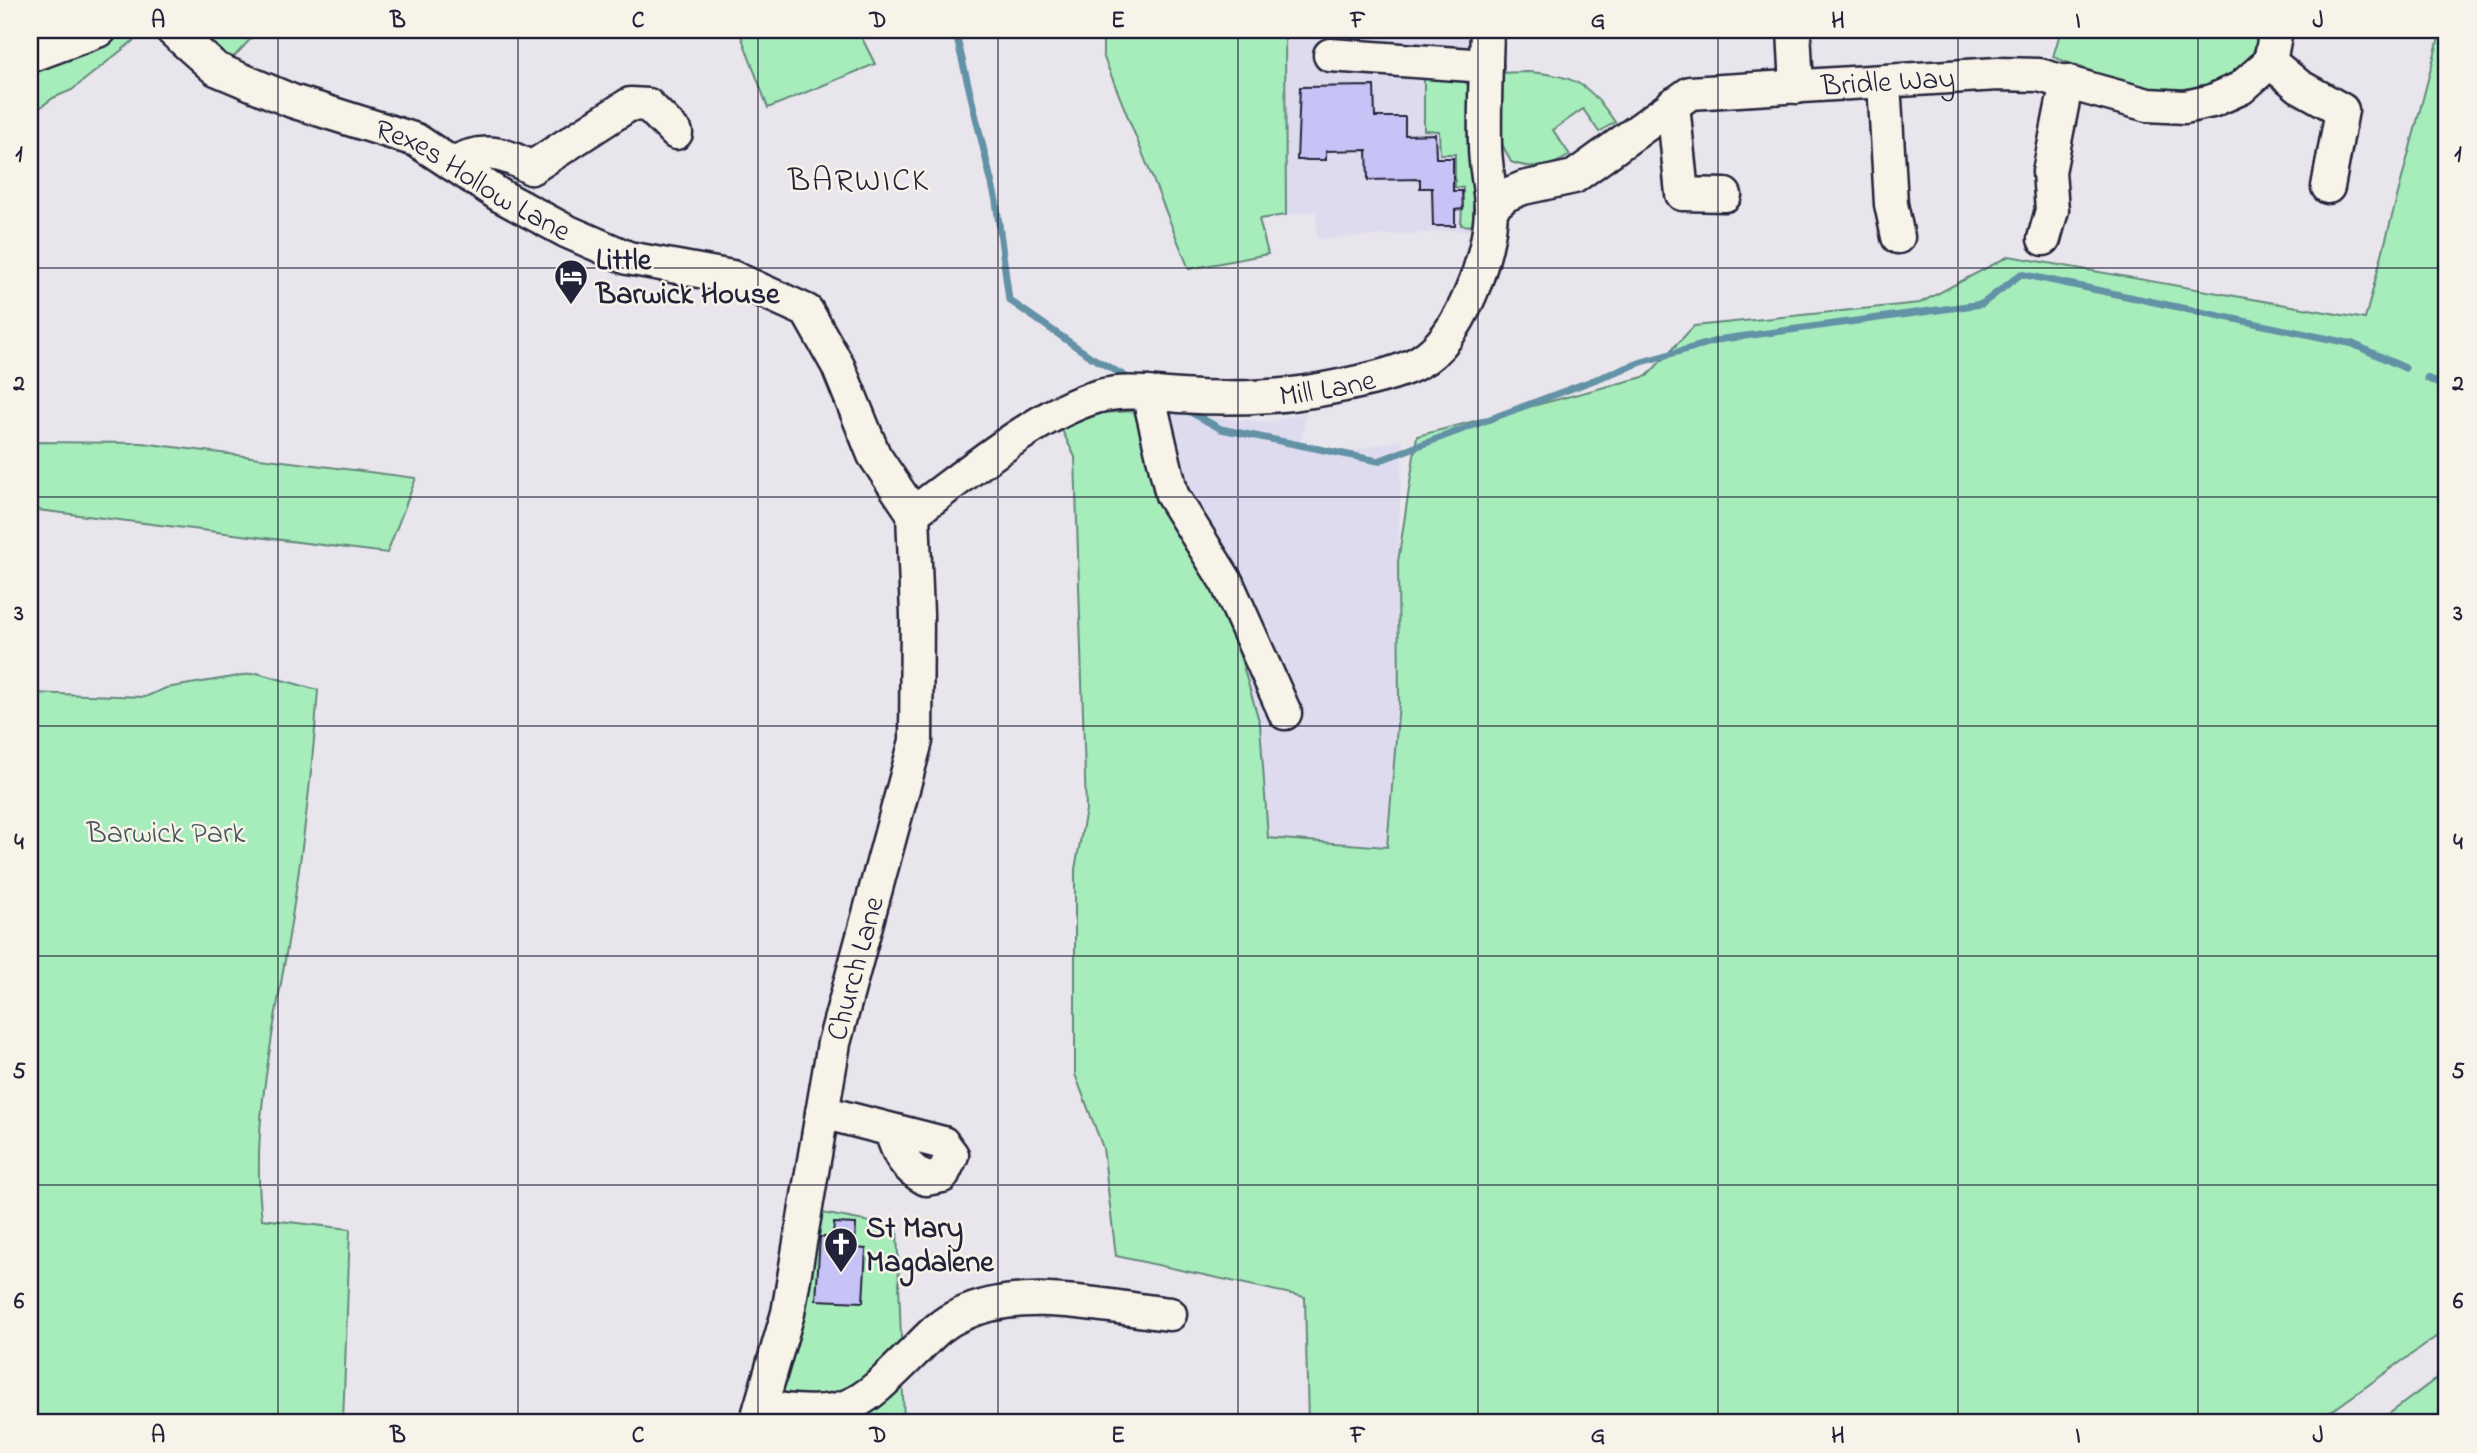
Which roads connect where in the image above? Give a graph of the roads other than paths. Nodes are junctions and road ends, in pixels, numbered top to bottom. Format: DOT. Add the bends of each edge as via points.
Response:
graph roads {
  1 [pos="100,30"];
  2 [pos="172,30"];
  3 [pos="1487,30"];
  4 [pos="1794,30"];
  5 [pos="2276,30"];
  6 [pos="1330,55"];
  7 [pos="30,56"];
  8 [pos="2270,62"];
  9 [pos="1486,66"];
  10 [pos="1884,82"];
  11 [pos="2067,82"];
  12 [pos="1797,87"];
  13 [pos="1672,104"];
  14 [pos="676,133"];
  15 [pos="452,164"];
  16 [pos="2328,187"];
  17 [pos="1725,195"];
  18 [pos="1491,208"];
  19 [pos="1898,237"];
  20 [pos="2044,239"];
  21 [pos="1148,393"];
  22 [pos="914,513"];
  23 [pos="1285,713"];
  24 [pos="822,1112"];
  25 [pos="891,1131"];
  26 [pos="1170,1314"];
  27 [pos="759,1415"];
  1 -- 7 [label="street"];
  2 -- 15 [label="street, Rexes Hollow Lane" via="216,69 292,101 416,140"];
  3 -- 9 [label="street, Mill Lane"];
  4 -- 12 [label="street"];
  5 -- 8 [label="street"];
  6 -- 9 [label="street"];
  8 -- 11 [label="street, Bridle Way" via="2241,88 2185,107 2148,105"];
  8 -- 16 [label="street" via="2299,86 2342,110"];
  9 -- 18 [label="street, Mill Lane" via="1485,148"];
  10 -- 11 [label="street, Bridle Way" via="1998,74 2039,75"];
  10 -- 12 [label="street, Bridle Way"];
  10 -- 19 [label="street" via="1891,204"];
  11 -- 20 [label="street" via="2049,172 2052,210"];
  12 -- 13 [label="street, Bridle Way" via="1690,93"];
  13 -- 17 [label="street" via="1682,194"];
  13 -- 18 [label="street, Bridle Way" via="1574,177 1523,188"];
  14 -- 15 [label="street" via="648,106 630,104 531,168 509,155 481,152"];
  15 -- 22 [label="street, Rexes Hollow Lane" via="566,231 628,258 732,277 807,311 838,366 874,455"];
  18 -- 21 [label="street, Mill Lane" via="1474,286 1444,341 1418,363 1326,389 1269,396"];
  21 -- 22 [label="street, Mill Lane" via="1096,397 1045,420"];
  21 -- 23 [label="street" via="1172,495 1227,583"];
  22 -- 24 [label="street, Church Lane" via="916,741 834,1044"];
  24 -- 25 [label="street"];
  24 -- 27 [label="street, Church Lane" via="788,1313"];
  26 -- 27 [label="street" via="1060,1302 992,1303 939,1327 871,1395 843,1409"];
}
